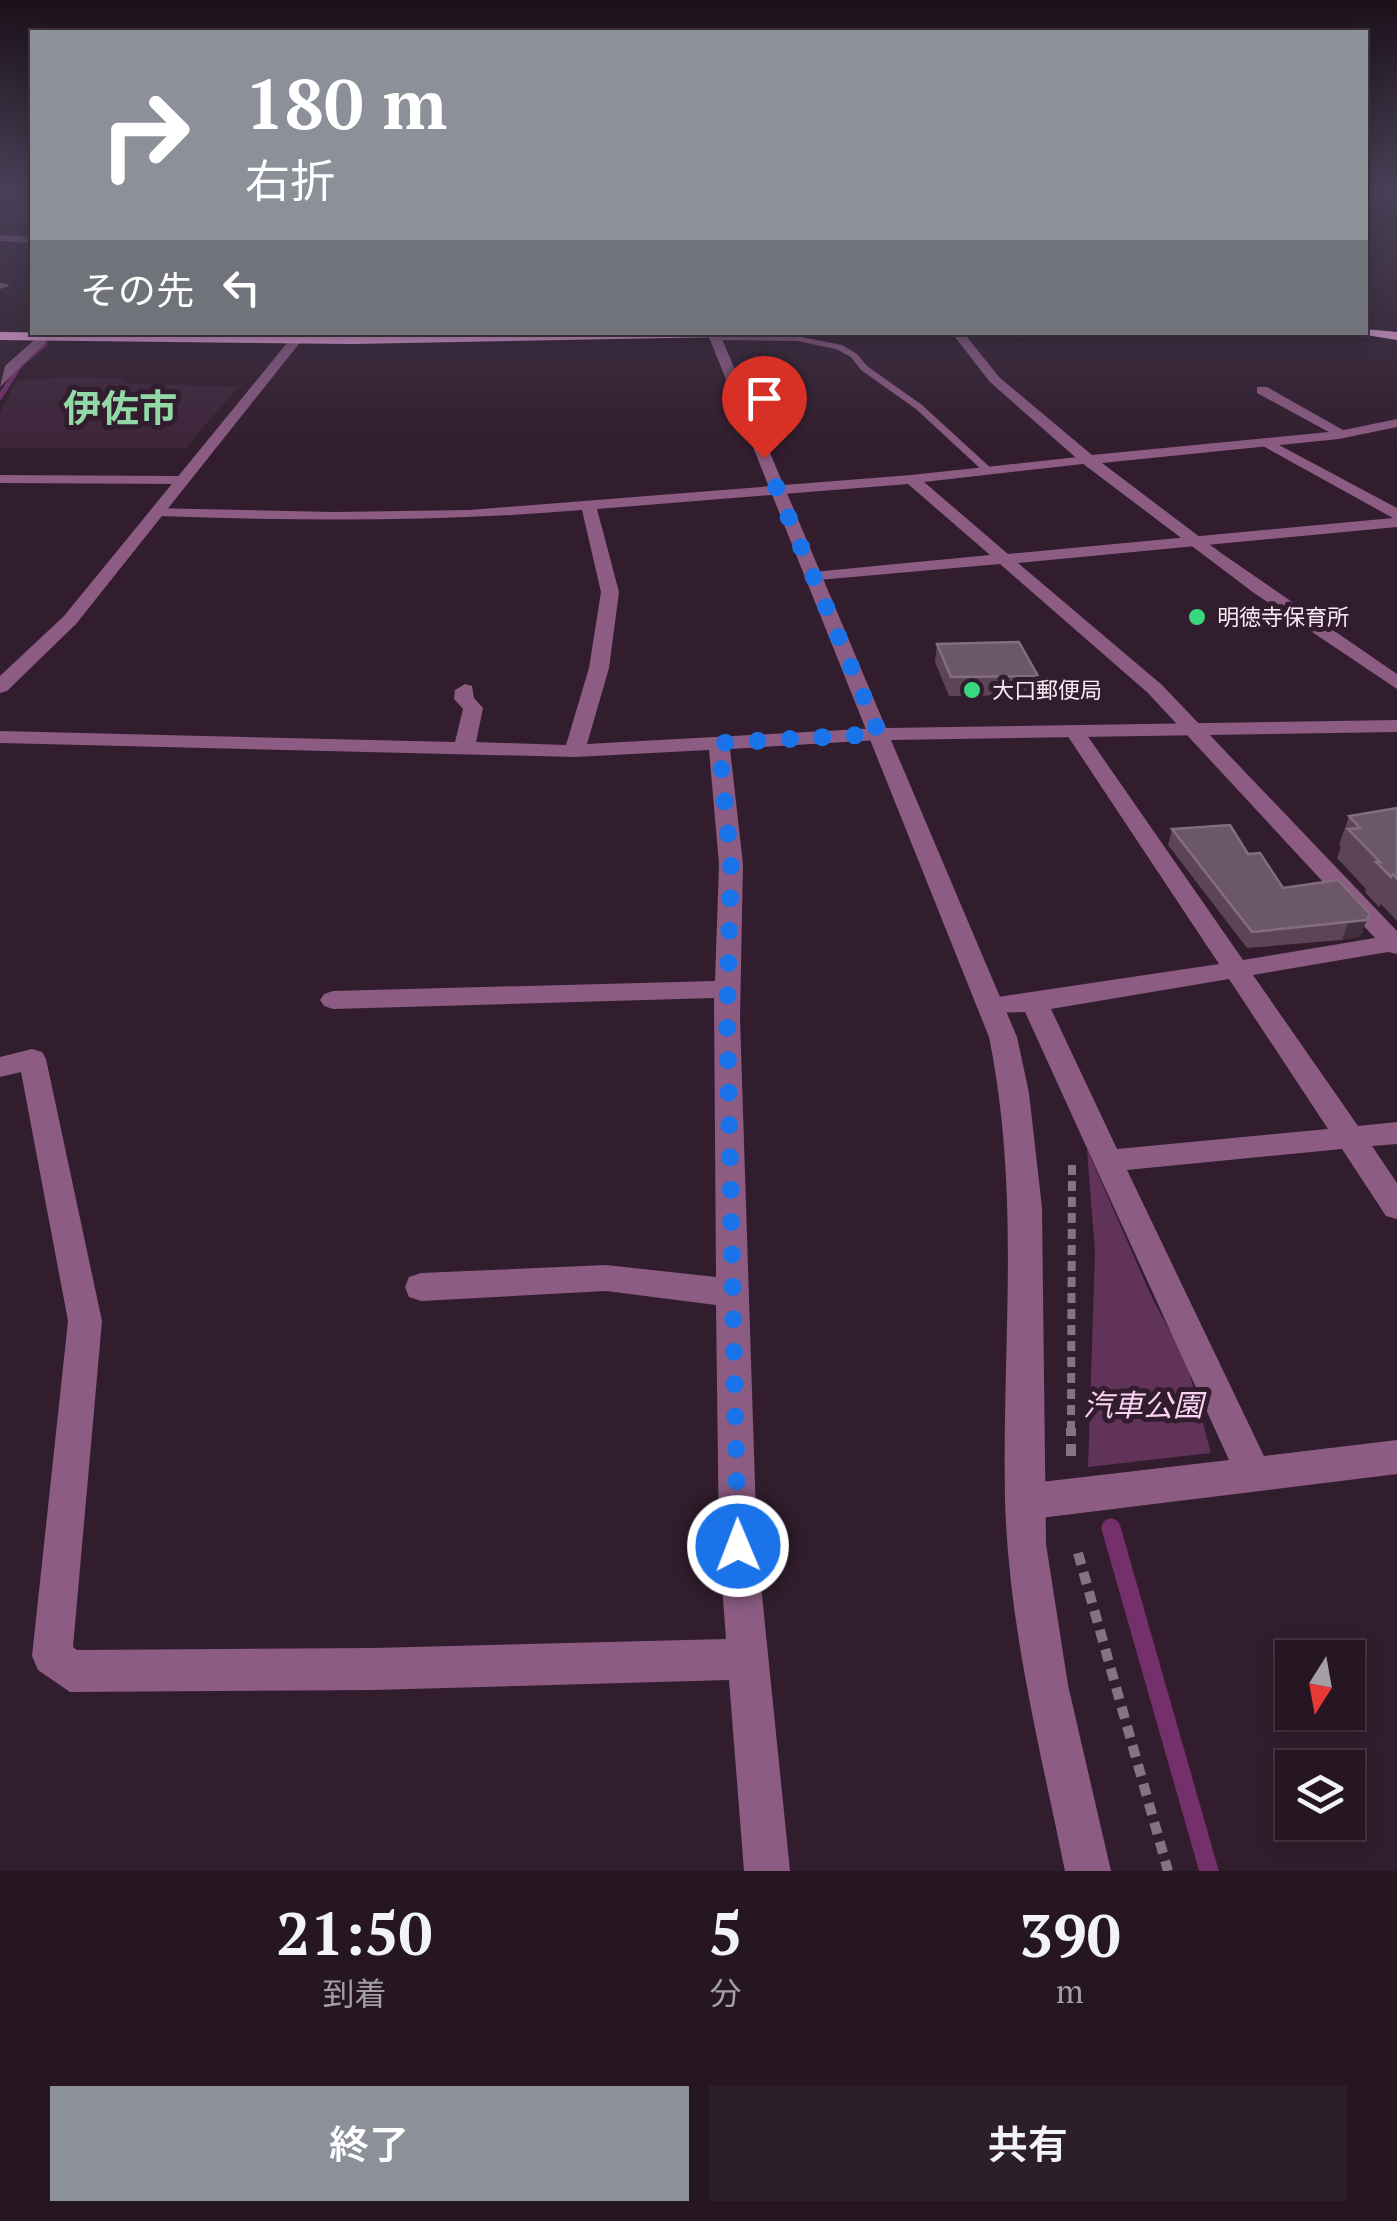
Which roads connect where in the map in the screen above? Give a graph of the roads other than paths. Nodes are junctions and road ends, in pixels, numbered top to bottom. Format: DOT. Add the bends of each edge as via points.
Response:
graph roads {
  1 [pos="1368,333"];
  2 [pos="47,335"];
  3 [pos="370,335"];
  4 [pos="496,335"];
  5 [pos="719,335"];
  6 [pos="958,335"];
  7 [pos="0,336"];
  8 [pos="299,336"];
  9 [pos="1397,336"];
  10 [pos="0,383"];
  11 [pos="1262,390"];
  12 [pos="1397,424"];
  13 [pos="1343,434"];
  14 [pos="1266,442"];
  15 [pos="1086,460"];
  16 [pos="987,469"];
  17 [pos="0,479"];
  18 [pos="910,479"];
  19 [pos="180,480"];
  20 [pos="776,488"];
  21 [pos="588,502"];
  22 [pos="158,511"];
  23 [pos="1397,514"];
  24 [pos="1397,522"];
  25 [pos="1197,542"];
  26 [pos="1007,560"];
  27 [pos="813,577"];
  28 [pos="1397,683"];
  29 [pos="0,687"];
  30 [pos="465,690"];
  31 [pos="1397,726"];
  32 [pos="1076,732"];
  33 [pos="1198,732"];
  34 [pos="879,734"];
  35 [pos="0,736"];
  36 [pos="719,743"];
  37 [pos="464,748"];
  38 [pos="575,750"];
  39 [pos="1396,943"];
  40 [pos="1235,968"];
  41 [pos="728,989"];
  42 [pos="333,1000"];
  43 [pos="1034,1002"];
  44 [pos="991,1007"];
  45 [pos="0,1068"];
  46 [pos="1397,1133"];
  47 [pos="1350,1138"];
  48 [pos="1108,1161"];
  49 [pos="1397,1207"];
  50 [pos="421,1287"];
  51 [pos="733,1293"];
  52 [pos="1397,1458"];
  53 [pos="1254,1475"];
  54 [pos="1024,1502"];
  55 [pos="748,1659"];
  56 [pos="767,1871"];
  57 [pos="1088,1871"];
  1 -- 9 [label="highway"];
  2 -- 7 [label="highway"];
  2 -- 8 [label="highway"];
  2 -- 10 [label="street"];
  3 -- 8 [label="street"];
  4 -- 8 [label="highway"];
  5 -- 16 [label="lane" via="807,337 861,361"];
  5 -- 20 [label="street"];
  6 -- 15 [label="street" via="998,384"];
  8 -- 19 [label="street"];
  11 -- 13 [label="street"];
  12 -- 13 [label="street"];
  13 -- 14 [label="street"];
  14 -- 15 [label="street"];
  14 -- 23 [label="street"];
  15 -- 16 [label="street"];
  15 -- 25 [label="street"];
  16 -- 18 [label="street"];
  17 -- 19 [label="street"];
  18 -- 20 [label="street"];
  18 -- 26 [label="street"];
  19 -- 22 [label="street"];
  20 -- 21 [label="street"];
  20 -- 27 [label="street"];
  21 -- 22 [label="street" via="469,515"];
  21 -- 38 [label="street" via="610,592 599,668"];
  22 -- 29 [label="street" via="70,620"];
  24 -- 25 [label="street"];
  25 -- 26 [label="street"];
  25 -- 28 [label="street"];
  26 -- 27 [label="street"];
  26 -- 33 [label="street"];
  27 -- 34 [label="street"];
  30 -- 37 [label="street" via="473,708"];
  31 -- 33 [label="street"];
  32 -- 33 [label="street"];
  32 -- 34 [label="street"];
  32 -- 40 [label="street"];
  33 -- 39 [label="street"];
  34 -- 36 [label="street"];
  34 -- 44 [label="street"];
  35 -- 37 [label="street"];
  36 -- 38 [label="street"];
  36 -- 41 [label="street" via="731,864"];
  37 -- 38 [label="street"];
  39 -- 40 [label="street"];
  40 -- 43 [label="street"];
  40 -- 47 [label="street"];
  41 -- 42 [label="street"];
  41 -- 51 [label="street"];
  43 -- 44 [label="street"];
  43 -- 48 [label="street"];
  44 -- 54 [label="street" via="1017,1090 1023,1139"];
  45 -- 55 [label="street" via="32,1059 85,1321 52,1656 70,1671"];
  46 -- 47 [label="street"];
  47 -- 48 [label="street"];
  47 -- 49 [label="street"];
  48 -- 53 [label="street"];
  50 -- 51 [label="street" via="606,1278"];
  51 -- 55 [label="street" via="738,1546"];
  52 -- 53 [label="street"];
  53 -- 54 [label="street"];
  54 -- 57 [label="street" via="1038,1639"];
  55 -- 56 [label="street"];
}
